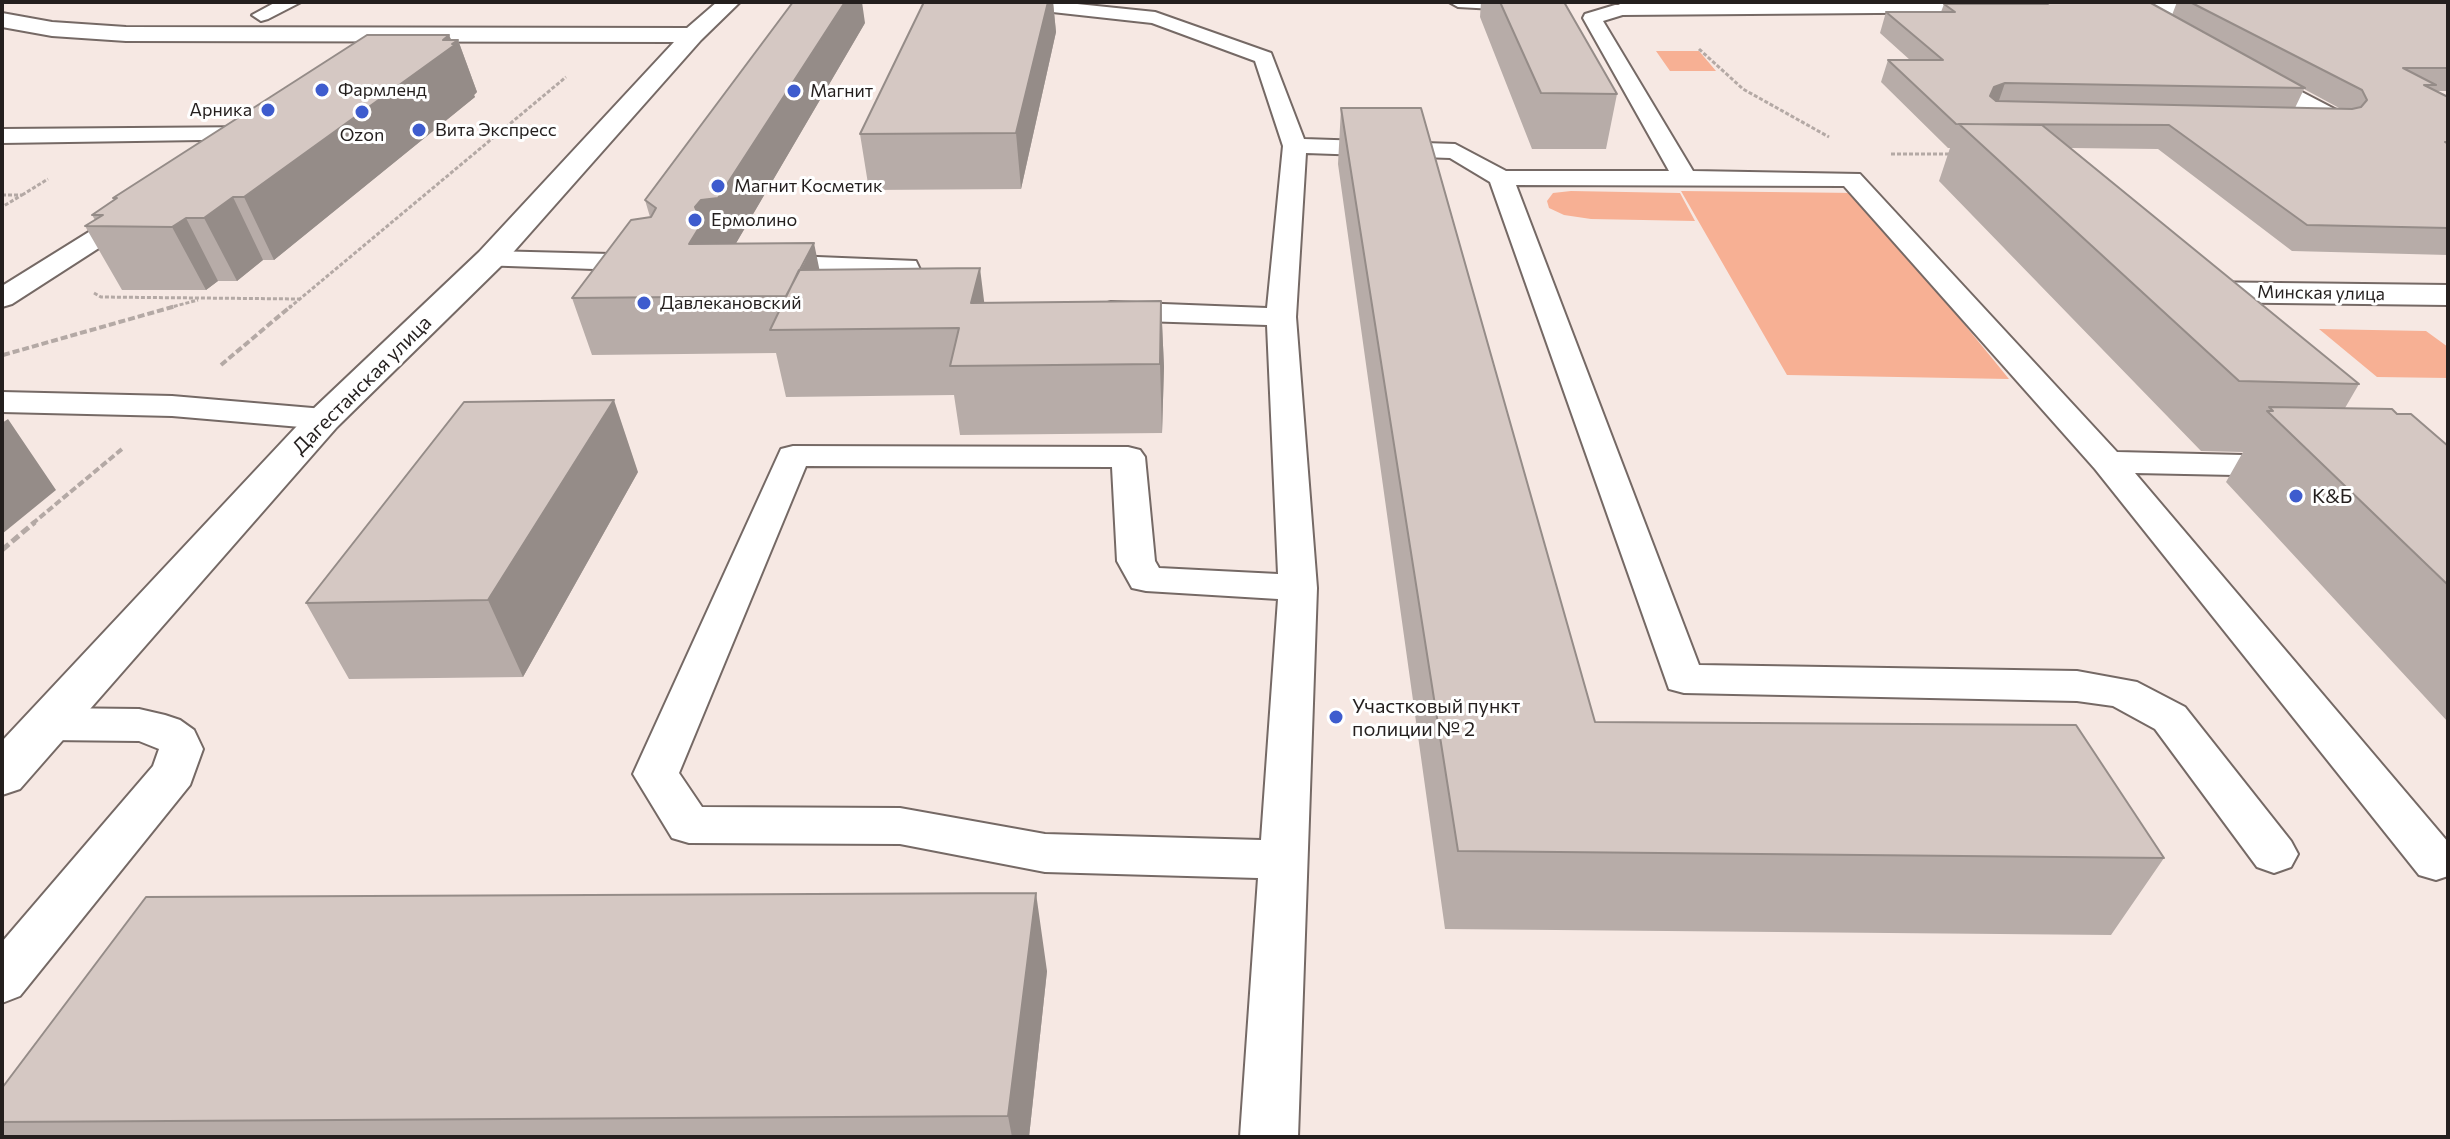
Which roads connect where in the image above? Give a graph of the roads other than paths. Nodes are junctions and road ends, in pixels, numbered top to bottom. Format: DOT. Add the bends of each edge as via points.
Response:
graph roads {
  1 [pos="292,2"];
  2 [pos="1007,2"];
  3 [pos="1458,2"];
  4 [pos="1976,4"];
  5 [pos="2128,5"];
  6 [pos="1547,6"];
  7 [pos="1577,7"];
  8 [pos="2026,7"];
  9 [pos="2087,7"];
  10 [pos="2257,8"];
  11 [pos="1622,9"];
  12 [pos="173,13"];
  13 [pos="261,15"];
  14 [pos="711,18"];
  15 [pos="2,20"];
  16 [pos="2174,31"];
  17 [pos="2229,61"];
  18 [pos="2276,121"];
  19 [pos="2,136"];
  20 [pos="1295,146"];
  21 [pos="223,159"];
  22 [pos="1501,178"];
  23 [pos="1686,180"];
  24 [pos="155,202"];
  25 [pos="490,259"];
  26 [pos="740,262"];
  27 [pos="654,263"];
  28 [pos="2183,282"];
  29 [pos="2448,295"];
  30 [pos="2,298"];
  31 [pos="968,305"];
  32 [pos="1078,310"];
  33 [pos="1281,317"];
  34 [pos="2230,323"];
  35 [pos="2,402"];
  36 [pos="324,419"];
  37 [pos="2107,462"];
  38 [pos="2322,467"];
  39 [pos="1298,588"];
  40 [pos="49,724"];
  41 [pos="2,775"];
  42 [pos="2274,854"];
  43 [pos="1284,860"];
  44 [pos="2436,861"];
  45 [pos="2,980"];
  46 [pos="1269,1137"];
  1 -- 13 [label="lane"];
  2 -- 20 [label="lane" via="1155,18 1264,57"];
  3 -- 6 [label="lane"];
  4 -- 8 [label="street"];
  4 -- 11 [label="street"];
  5 -- 9 [label="street"];
  5 -- 10 [label="street"];
  5 -- 16 [label="street"];
  7 -- 11 [label="lane"];
  11 -- 23 [label="lane" via="1592,18"];
  12 -- 13 [label="street"];
  13 -- 14 [label="street"];
  14 -- 15 [label="street" via="616,35 126,34"];
  14 -- 25 [label="street, Дагестанская улица"];
  17 -- 18 [label="street" via="2339,122"];
  19 -- 21 [label="lane" via="263,133"];
  20 -- 22 [label="lane" via="1455,151"];
  20 -- 33 [label="lane"];
  22 -- 23 [label="lane"];
  22 -- 42 [label="lane" via="1684,679 2077,686 2122,692 2170,718"];
  23 -- 37 [label="lane" via="1851,179"];
  24 -- 30 [label="lane"];
  25 -- 27 [label="lane"];
  25 -- 36 [label="street, Дагестанская улица"];
  26 -- 31 [label="lane" via="906,267 921,304"];
  28 -- 29 [label="street, Минская улица"];
  28 -- 34 [label="lane"];
  32 -- 33 [label="lane"];
  33 -- 39 [label="lane"];
  35 -- 36 [label="lane" via="172,406"];
  36 -- 40 [label="street, Дагестанская улица"];
  37 -- 38 [label="lane"];
  37 -- 44 [label="lane"];
  39 -- 43 [label="lane"];
  39 -- 43 [label="lane" via="1146,579 1136,561 1128,457 793,456 656,774 689,825 900,826 1045,853"];
  40 -- 41 [label="street, Дагестанская улица"];
  40 -- 45 [label="lane" via="139,725 165,731 181,749 174,773"];
  43 -- 46 [label="lane"];
}
